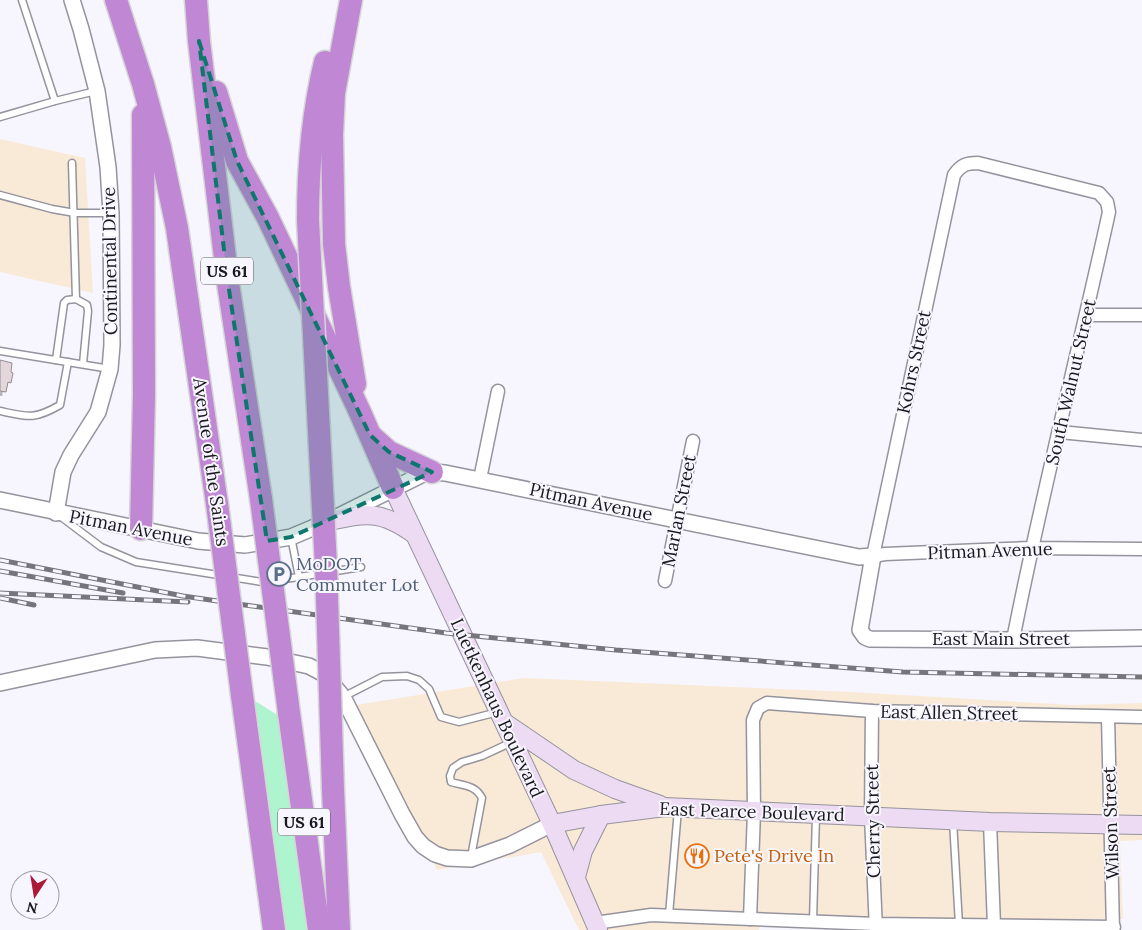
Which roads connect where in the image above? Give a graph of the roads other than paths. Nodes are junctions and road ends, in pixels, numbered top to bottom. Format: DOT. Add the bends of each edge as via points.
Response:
graph roads {
  1 [pos="22,0"];
  2 [pos="72,0"];
  3 [pos="116,0"];
  4 [pos="196,0"];
  5 [pos="349,0"];
  6 [pos="199,41"];
  7 [pos="143,84"];
  8 [pos="97,91"];
  9 [pos="55,101"];
  10 [pos="0,117"];
  11 [pos="72,163"];
  12 [pos="1034,176"];
  13 [pos="0,195"];
  14 [pos="75,213"];
  15 [pos="111,213"];
  16 [pos="76,299"];
  17 [pos="1087,315"];
  18 [pos="1142,315"];
  19 [pos="0,351"];
  20 [pos="56,360"];
  21 [pos="68,362"];
  22 [pos="83,364"];
  23 [pos="110,368"];
  24 [pos="498,391"];
  25 [pos="359,410"];
  26 [pos="0,411"];
  27 [pos="1060,432"];
  28 [pos="370,435"];
  29 [pos="1142,440"];
  30 [pos="693,441"];
  31 [pos="432,472"];
  32 [pos="480,479"];
  33 [pos="393,488"];
  34 [pos="0,500"];
  35 [pos="56,513"];
  36 [pos="676,520"];
  37 [pos="329,521"];
  38 [pos="141,529"];
  39 [pos="414,534"];
  40 [pos="291,538"];
  41 [pos="1031,548"];
  42 [pos="1142,550"];
  43 [pos="873,556"];
  44 [pos="361,567"];
  45 [pos="299,577"];
  46 [pos="665,580"];
  47 [pos="862,633"];
  48 [pos="1142,638"];
  49 [pos="1013,640"];
  50 [pos="0,683"];
  51 [pos="343,697"];
  52 [pos="872,711"];
  53 [pos="1108,717"];
  54 [pos="1142,717"];
  55 [pos="502,718"];
  56 [pos="514,742"];
  57 [pos="671,808"];
  58 [pos="754,812"];
  59 [pos="816,814"];
  60 [pos="600,815"];
  61 [pos="871,816"];
  62 [pos="953,820"];
  63 [pos="990,822"];
  64 [pos="552,824"];
  65 [pos="1142,825"];
  66 [pos="1111,826"];
  67 [pos="471,859"];
  68 [pos="576,877"];
  69 [pos="669,915"];
  70 [pos="750,920"];
  71 [pos="813,921"];
  72 [pos="960,925"];
  73 [pos="994,926"];
  74 [pos="596,927"];
  75 [pos="876,927"];
  76 [pos="1114,928"];
  77 [pos="274,930"];
  78 [pos="319,930"];
  79 [pos="339,930"];
  1 -- 9 [label="lane"];
  2 -- 8 [label="street, Continental Drive"];
  3 -- 7 [label="highway, Avenue of the Saints / US 61"];
  4 -- 6 [label="highway, US 61"];
  5 -- 25 [label="highway" via="334,93 333,206 339,287"];
  5 -- 79 [label="highway, bridge" via="332,34 315,112 308,173"];
  6 -- 25 [label="highway" via="237,162 268,218"];
  6 -- 78 [label="highway, US 61, bridge" via="228,283 261,499"];
  7 -- 38 [label="highway"];
  7 -- 77 [label="highway, Avenue of the Saints / US 61, bridge" via="177,228"];
  8 -- 9 [label="lane"];
  8 -- 15 [label="street, Continental Drive"];
  9 -- 10 [label="lane"];
  11 -- 14 [label="lane"];
  12 -- 17 [label="street, South Walnut Street" via="1098,192 1107,202 1109,212"];
  12 -- 43 [label="street, Kohrs Street" via="978,163 968,163 954,175"];
  13 -- 14 [label="lane"];
  14 -- 15 [label="lane"];
  14 -- 16 [label="lane"];
  15 -- 23 [label="street, Continental Drive"];
  16 -- 20 [label="lane" via="64,303"];
  16 -- 22 [label="lane" via="87,305 88,311"];
  17 -- 18 [label="street"];
  17 -- 27 [label="street, South Walnut Street"];
  19 -- 20 [label="lane"];
  20 -- 21 [label="lane"];
  21 -- 22 [label="lane"];
  21 -- 26 [label="lane" via="60,405 47,413 28,417"];
  22 -- 23 [label="lane"];
  23 -- 35 [label="street, Continental Drive" via="98,412 63,472"];
  24 -- 32 [label="street"];
  25 -- 28 [label="highway"];
  27 -- 29 [label="street"];
  27 -- 41 [label="street, South Walnut Street"];
  28 -- 31 [label="highway" via="389,452"];
  28 -- 33 [label="highway"];
  30 -- 36 [label="street, Marlan Street"];
  31 -- 32 [label="street, Pitman Avenue"];
  31 -- 33 [label="street, Pitman Avenue"];
  32 -- 36 [label="street, Pitman Avenue"];
  33 -- 37 [label="street, Pitman Avenue"];
  33 -- 39 [label="main road, Luetkenhaus Boulevard"];
  34 -- 35 [label="street, Pitman Avenue"];
  35 -- 38 [label="street, Pitman Avenue"];
  35 -- 45 [label="lane" via="100,547 136,562 262,582"];
  36 -- 43 [label="street, Pitman Avenue" via="859,557"];
  36 -- 46 [label="street, Marlan Street"];
  37 -- 39 [label="main road" via="375,515 395,521"];
  37 -- 40 [label="street, Pitman Avenue"];
  38 -- 40 [label="street, Pitman Avenue" via="198,541 245,545"];
  39 -- 55 [label="main road, Luetkenhaus Boulevard"];
  40 -- 45 [label="lane"];
  41 -- 42 [label="street, Pitman Avenue"];
  41 -- 43 [label="street, Pitman Avenue"];
  41 -- 49 [label="street, South Walnut Street"];
  43 -- 47 [label="street, Kohrs Street" via="860,625"];
  44 -- 45 [label="lane"];
  47 -- 49 [label="street, East Main Street" via="870,639 881,640"];
  48 -- 49 [label="street, East Main Street"];
  50 -- 51 [label="street, East Pearce Boulevard" via="155,650 197,648 309,666 324,674"];
  51 -- 55 [label="lane" via="382,677 408,676 419,680 429,690 441,718 459,722"];
  51 -- 67 [label="street, East Pearce Boulevard" via="415,836 423,846 440,856"];
  52 -- 53 [label="street, East Allen Street"];
  52 -- 58 [label="street, East Allen Street" via="767,703 758,708 753,720"];
  52 -- 61 [label="street, Cherry Street"];
  53 -- 54 [label="street, East Allen Street"];
  53 -- 66 [label="street, Wilson Street"];
  55 -- 56 [label="main road, Luetkenhaus Boulevard"];
  55 -- 57 [label="main road" via="574,770 614,790"];
  56 -- 64 [label="main road, Luetkenhaus Boulevard"];
  56 -- 67 [label="lane" via="462,762 453,768 450,776 451,782 474,788 482,798"];
  57 -- 58 [label="main road, East Pearce Boulevard"];
  57 -- 60 [label="main road, East Pearce Boulevard"];
  57 -- 69 [label="lane"];
  58 -- 59 [label="main road, East Pearce Boulevard"];
  58 -- 70 [label="street"];
  59 -- 61 [label="main road, East Pearce Boulevard"];
  59 -- 71 [label="lane"];
  60 -- 64 [label="main road, East Pearce Boulevard"];
  60 -- 68 [label="main road" via="583,851"];
  61 -- 62 [label="main road, East Pearce Boulevard"];
  61 -- 75 [label="street, Cherry Street"];
  62 -- 63 [label="main road, East Pearce Boulevard"];
  62 -- 72 [label="lane"];
  63 -- 66 [label="main road, East Pearce Boulevard"];
  63 -- 73 [label="street"];
  64 -- 67 [label="street, East Pearce Boulevard" via="510,845"];
  64 -- 68 [label="main road, Luetkenhaus Boulevard"];
  65 -- 66 [label="main road, East Pearce Boulevard"];
  66 -- 76 [label="street, Wilson Street"];
  68 -- 74 [label="main road, Luetkenhaus Boulevard"];
  69 -- 70 [label="street"];
  69 -- 74 [label="street" via="651,915"];
  70 -- 71 [label="street"];
  71 -- 75 [label="street"];
  72 -- 73 [label="street"];
  72 -- 75 [label="street"];
  73 -- 76 [label="street"];
}
